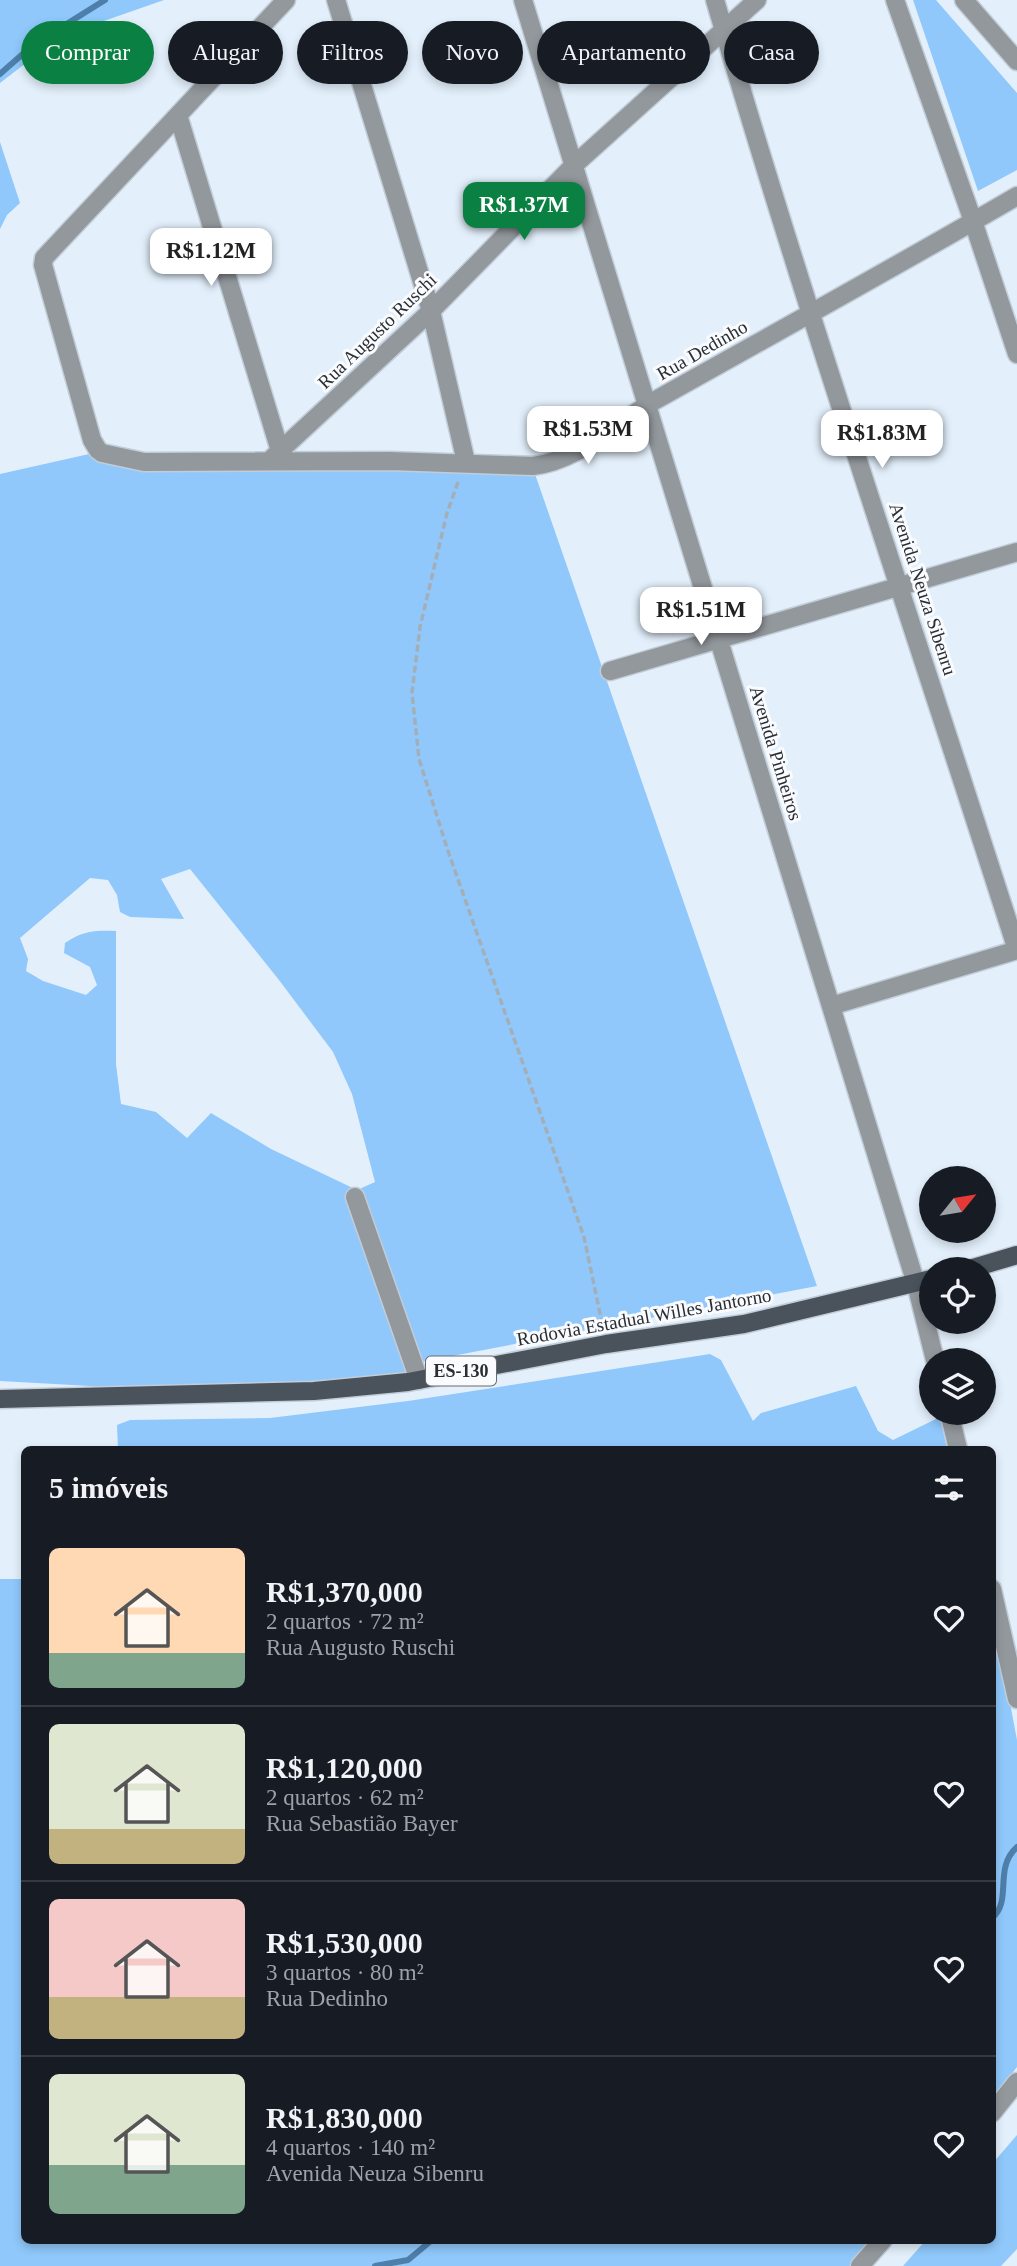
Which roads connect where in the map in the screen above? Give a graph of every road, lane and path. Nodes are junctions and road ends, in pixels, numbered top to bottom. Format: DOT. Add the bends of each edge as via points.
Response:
graph roads {
  1 [pos="286,0"];
  2 [pos="336,0"];
  3 [pos="523,0"];
  4 [pos="715,0"];
  5 [pos="757,0"];
  6 [pos="895,0"];
  7 [pos="964,0"];
  8 [pos="733,21"];
  9 [pos="724,29"];
  10 [pos="1017,61"];
  11 [pos="740,84"];
  12 [pos="178,115"];
  13 [pos="573,166"];
  14 [pos="1017,196"];
  15 [pos="973,221"];
  16 [pos="431,312"];
  17 [pos="809,313"];
  18 [pos="1016,344"];
  19 [pos="647,405"];
  20 [pos="275,456"];
  21 [pos="466,462"];
  22 [pos="1017,552"];
  23 [pos="901,587"];
  24 [pos="719,641"];
  25 [pos="610,671"];
  26 [pos="1017,950"];
  27 [pos="831,1006"];
  28 [pos="355,1197"];
  29 [pos="1017,1255"];
  30 [pos="996,1261"];
  31 [pos="919,1270"];
  32 [pos="919,1283"];
  33 [pos="606,1343"];
  34 [pos="419,1380"];
  35 [pos="0,1399"];
  36 [pos="952,1425"];
  37 [pos="957,1446"];
  38 [pos="996,1607"];
  39 [pos="1017,1699"];
  40 [pos="1015,2090"];
  41 [pos="996,2109"];
  42 [pos="879,2244"];
  43 [pos="860,2266"];
  1 -- 12 [label="street"];
  2 -- 16 [label="street"];
  3 -- 13 [label="street, Avenida Pinheiros"];
  4 -- 9 [label="street, Avenida Neuza Sibenru"];
  5 -- 8 [label="street, Rua Augusto Ruschi"];
  6 -- 15 [label="street"];
  7 -- 10 [label="street"];
  9 -- 13 [label="street, Rua Augusto Ruschi"];
  11 -- 17 [label="street, Avenida Neuza Sibenru"];
  12 -- 20 [label="street"];
  12 -- 20 [label="street, Rua Dedinho" via="47,252 43,265 92,440 97,450 111,456 144,462"];
  13 -- 16 [label="street, Rua Augusto Ruschi"];
  13 -- 19 [label="street, Avenida Pinheiros"];
  14 -- 15 [label="street, Rua Dedinho"];
  15 -- 17 [label="street, Rua Dedinho"];
  15 -- 18 [label="street"];
  16 -- 20 [label="street, Rua Augusto Ruschi"];
  16 -- 21 [label="street"];
  17 -- 19 [label="street, Rua Dedinho"];
  17 -- 23 [label="street, Avenida Neuza Sibenru"];
  19 -- 21 [label="street, Rua Dedinho" via="552,463"];
  19 -- 24 [label="street, Avenida Pinheiros"];
  20 -- 21 [label="street, Rua Dedinho"];
  21 -- 33 [label="path" via="447,513 420,627 412,693 419,759 584,1237"];
  22 -- 23 [label="street"];
  23 -- 24 [label="street"];
  23 -- 26 [label="street, Avenida Neuza Sibenru"];
  24 -- 25 [label="street"];
  24 -- 27 [label="street, Avenida Pinheiros"];
  26 -- 27 [label="street"];
  27 -- 31 [label="street, Avenida Pinheiros"];
  28 -- 34 [label="street"];
  29 -- 30 [label="main road"];
  32 -- 33 [label="main road, Rodovia Estadual Willes Jantorno / ES-130" via="744,1324"];
  33 -- 34 [label="main road, Rodovia Estadual Willes Jantorno / ES-130"];
  34 -- 35 [label="main road, Rodovia Estadual Willes Jantorno / ES-130" via="314,1391"];
  36 -- 37 [label="street"];
  38 -- 39 [label="street"];
  40 -- 41 [label="street"];
  42 -- 43 [label="street"];
}
